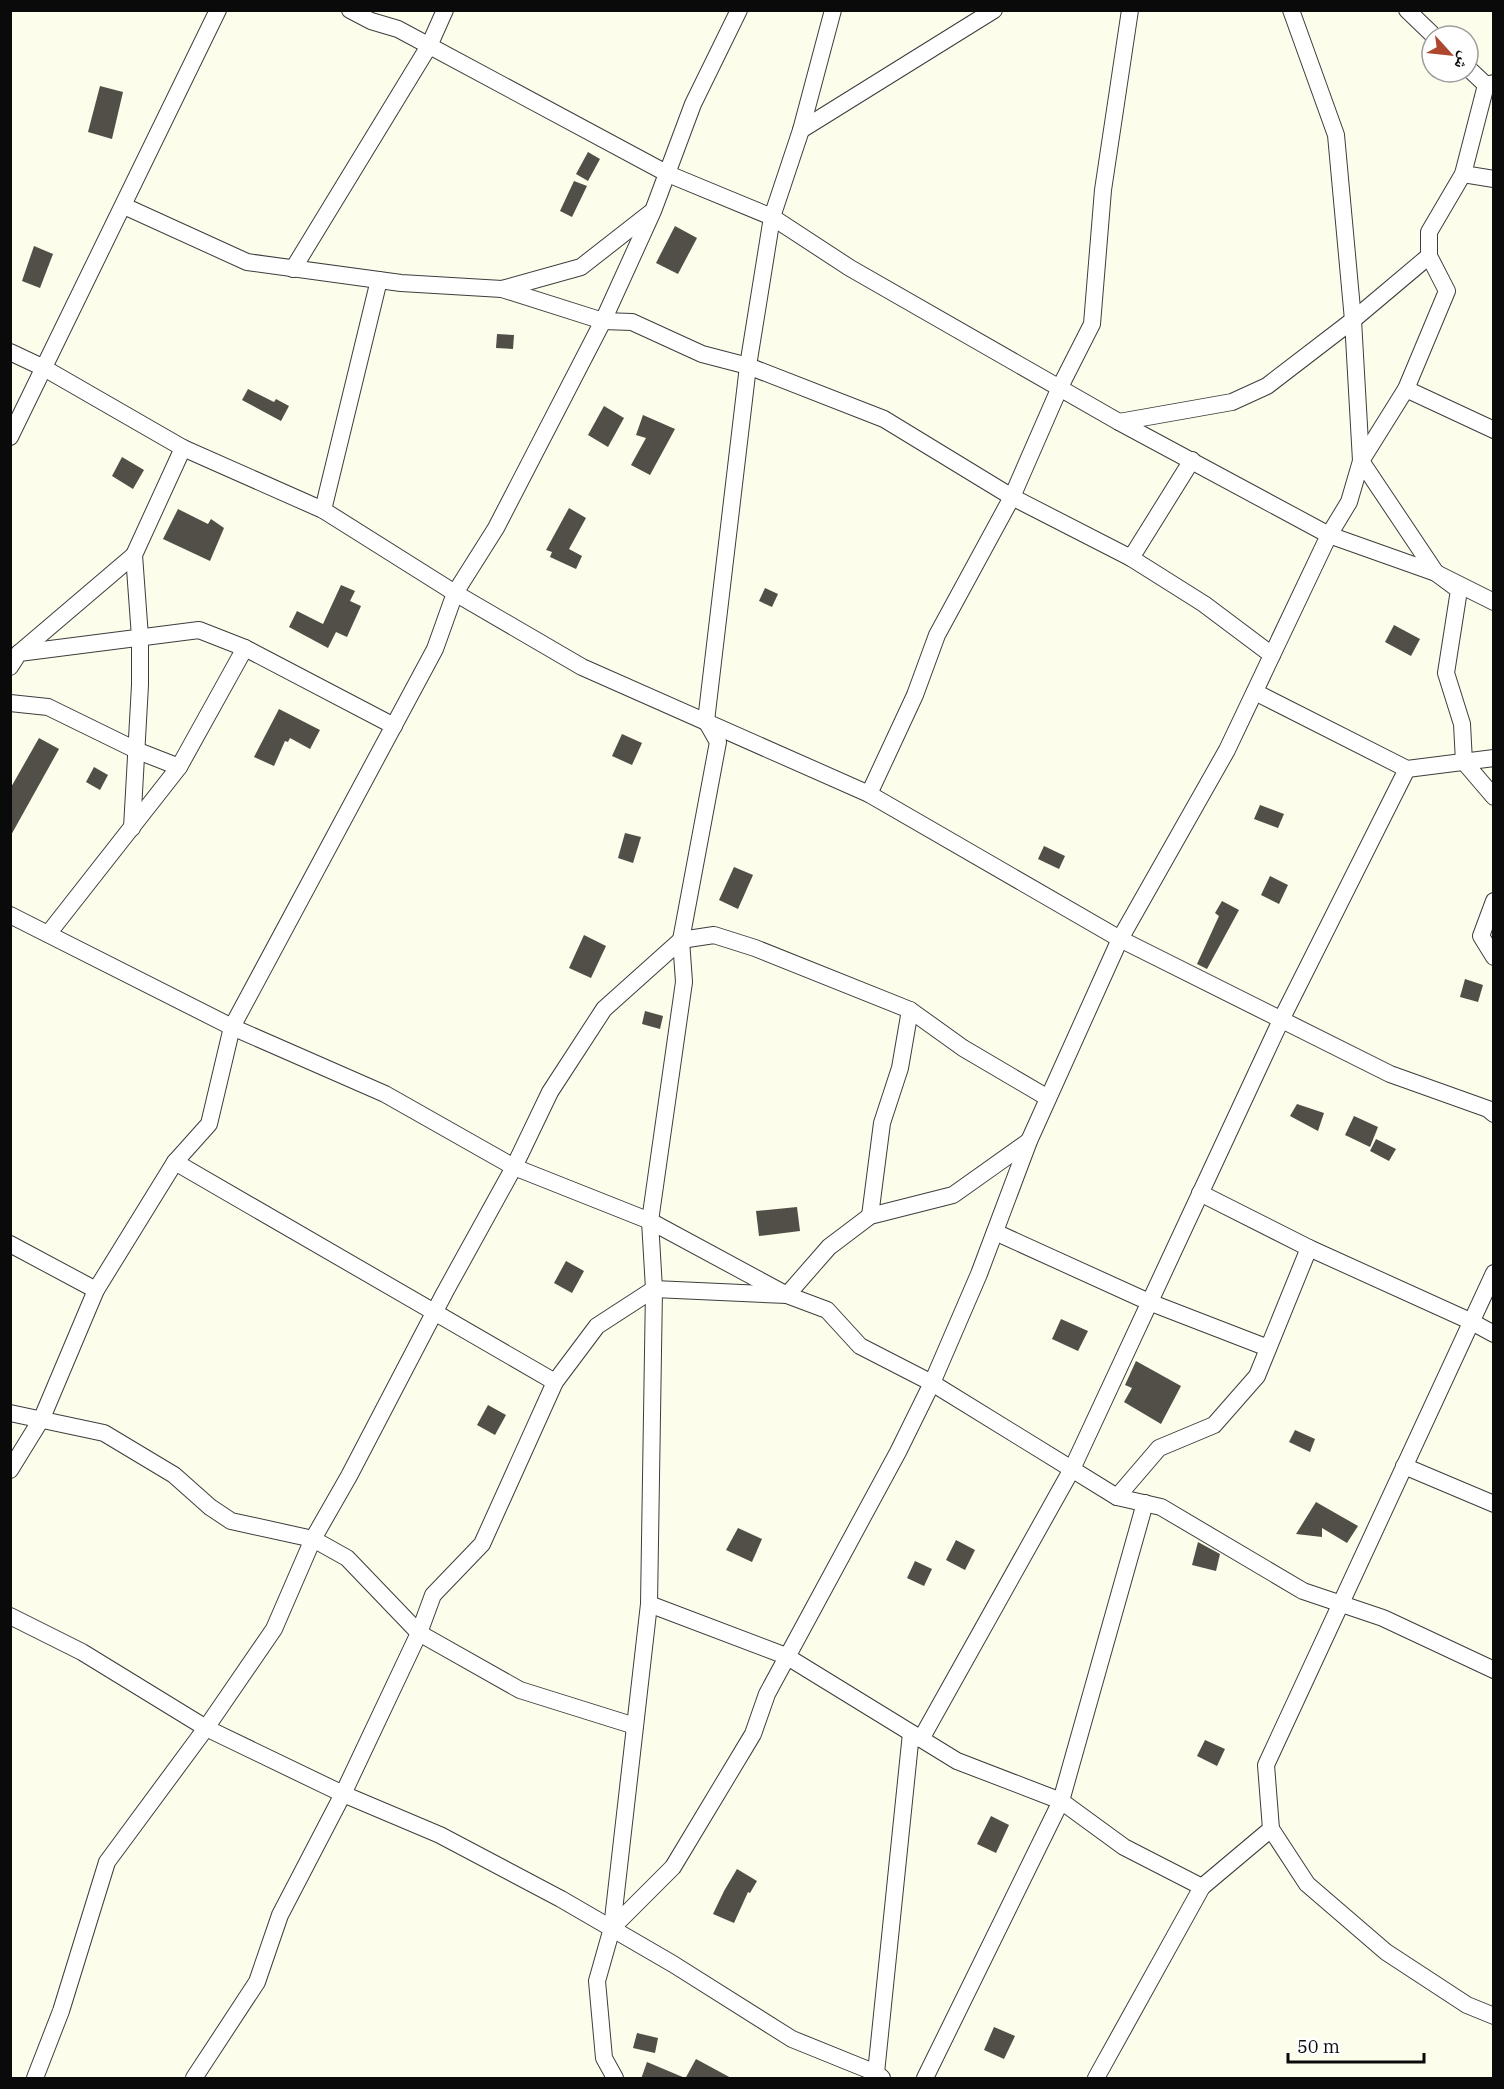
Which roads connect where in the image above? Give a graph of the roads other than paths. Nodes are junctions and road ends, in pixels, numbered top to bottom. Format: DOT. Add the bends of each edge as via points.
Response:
graph roads {
  1 [pos="218,10"];
  2 [pos="350,10"];
  3 [pos="445,10"];
  4 [pos="833,10"];
  5 [pos="994,10"];
  6 [pos="1130,10"];
  7 [pos="1291,10"];
  8 [pos="1407,10"];
  9 [pos="738,11"];
  10 [pos="1422,24"];
  11 [pos="429,46"];
  12 [pos="1490,84"];
  13 [pos="801,130"];
  14 [pos="668,174"];
  15 [pos="1463,174"];
  16 [pos="1494,179"];
  17 [pos="124,207"];
  18 [pos="653,211"];
  19 [pos="772,217"];
  20 [pos="1429,256"];
  21 [pos="293,269"];
  22 [pos="379,280"];
  23 [pos="502,289"];
  24 [pos="1353,320"];
  25 [pos="603,321"];
  26 [pos="10,352"];
  27 [pos="748,366"];
  28 [pos="44,368"];
  29 [pos="1060,387"];
  30 [pos="1406,389"];
  31 [pos="1119,422"];
  32 [pos="1494,430"];
  33 [pos="10,437"];
  34 [pos="183,448"];
  35 [pos="1192,460"];
  36 [pos="1361,461"];
  37 [pos="1012,496"];
  38 [pos="323,510"];
  39 [pos="1329,535"];
  40 [pos="135,555"];
  41 [pos="1131,558"];
  42 [pos="1436,573"];
  43 [pos="455,593"];
  44 [pos="1494,602"];
  45 [pos="140,637"];
  46 [pos="245,648"];
  47 [pos="1272,655"];
  48 [pos="15,660"];
  49 [pos="1255,692"];
  50 [pos="10,703"];
  51 [pos="706,721"];
  52 [pos="394,726"];
  53 [pos="138,751"];
  54 [pos="1494,758"];
  55 [pos="1464,762"];
  56 [pos="179,767"];
  57 [pos="1407,769"];
  58 [pos="869,794"];
  59 [pos="1494,797"];
  60 [pos="132,828"];
  61 [pos="1494,901"];
  62 [pos="10,915"];
  63 [pos="48,934"];
  64 [pos="1120,939"];
  65 [pos="681,940"];
  66 [pos="1494,957"];
  67 [pos="910,1010"];
  68 [pos="1281,1020"];
  69 [pos="232,1027"];
  70 [pos="1048,1098"];
  71 [pos="1494,1114"];
  72 [pos="1029,1141"];
  73 [pos="175,1162"];
  74 [pos="514,1167"];
  75 [pos="1200,1193"];
  76 [pos="870,1216"];
  77 [pos="650,1221"];
  78 [pos="994,1232"];
  79 [pos="10,1244"];
  80 [pos="1309,1248"];
  81 [pos="1494,1273"];
  82 [pos="654,1289"];
  83 [pos="96,1290"];
  84 [pos="787,1295"];
  85 [pos="1149,1302"];
  86 [pos="434,1312"];
  87 [pos="1470,1321"];
  88 [pos="1494,1334"];
  89 [pos="1268,1348"];
  90 [pos="555,1382"];
  91 [pos="932,1383"];
  92 [pos="10,1413"];
  93 [pos="42,1418"];
  94 [pos="1404,1466"];
  95 [pos="1072,1469"];
  96 [pos="10,1470"];
  97 [pos="1117,1497"];
  98 [pos="1145,1503"];
  99 [pos="1494,1504"];
  100 [pos="313,1539"];
  101 [pos="1342,1603"];
  102 [pos="649,1604"];
  103 [pos="10,1616"];
  104 [pos="419,1633"];
  105 [pos="786,1656"];
  106 [pos="1494,1671"];
  107 [pos="635,1726"];
  108 [pos="206,1728"];
  109 [pos="916,1736"];
  110 [pos="343,1794"];
  111 [pos="1061,1802"];
  112 [pos="1271,1829"];
  113 [pos="1202,1887"];
  114 [pos="612,1928"];
  115 [pos="1494,2016"];
  116 [pos="604,2058"];
  117 [pos="879,2076"];
  118 [pos="35,2079"];
  119 [pos="194,2079"];
  120 [pos="601,2079"];
  121 [pos="615,2079"];
  122 [pos="925,2079"];
  123 [pos="1096,2079"];
  1 -- 17 [label="street"];
  2 -- 11 [label="street"];
  3 -- 11 [label="street"];
  4 -- 13 [label="street"];
  5 -- 13 [label="street"];
  6 -- 29 [label="street" via="1103,190 1092,324"];
  7 -- 24 [label="street" via="1336,135"];
  8 -- 10 [label="street"];
  9 -- 14 [label="street" via="693,104"];
  11 -- 14 [label="street"];
  11 -- 21 [label="street"];
  12 -- 15 [label="street"];
  13 -- 19 [label="street"];
  14 -- 18 [label="street"];
  14 -- 19 [label="street"];
  15 -- 16 [label="street"];
  15 -- 20 [label="street" via="1429,232"];
  17 -- 21 [label="street" via="247,262"];
  17 -- 28 [label="street"];
  18 -- 23 [label="street" via="581,267"];
  18 -- 25 [label="street"];
  19 -- 27 [label="street"];
  19 -- 29 [label="street" via="850,268"];
  20 -- 24 [label="street"];
  20 -- 30 [label="street" via="1447,291"];
  21 -- 22 [label="street"];
  22 -- 23 [label="street"];
  22 -- 38 [label="street"];
  23 -- 25 [label="street"];
  24 -- 31 [label="street" via="1267,386 1232,402"];
  24 -- 36 [label="street"];
  25 -- 27 [label="street" via="632,322 702,354"];
  25 -- 43 [label="street" via="496,528"];
  26 -- 28 [label="street"];
  27 -- 37 [label="street" via="884,418"];
  27 -- 51 [label="street"];
  28 -- 33 [label="street"];
  28 -- 34 [label="street"];
  29 -- 31 [label="street"];
  29 -- 37 [label="street"];
  30 -- 32 [label="street"];
  30 -- 36 [label="street"];
  31 -- 35 [label="street"];
  34 -- 38 [label="street"];
  34 -- 40 [label="street"];
  35 -- 39 [label="street"];
  35 -- 41 [label="street"];
  36 -- 39 [label="street" via="1349,502"];
  36 -- 42 [label="street"];
  37 -- 41 [label="street"];
  37 -- 58 [label="street" via="937,635 915,695"];
  38 -- 43 [label="street"];
  39 -- 42 [label="street"];
  39 -- 47 [label="street"];
  40 -- 45 [label="street"];
  40 -- 48 [label="street"];
  41 -- 47 [label="street" via="1204,604"];
  42 -- 44 [label="street"];
  42 -- 55 [label="street" via="1459,590 1446,673 1462,724"];
  43 -- 51 [label="street" via="582,667"];
  43 -- 52 [label="street" via="435,649"];
  45 -- 46 [label="street" via="199,630"];
  45 -- 48 [label="street"];
  45 -- 53 [label="street"];
  46 -- 52 [label="street"];
  46 -- 56 [label="street"];
  47 -- 49 [label="street"];
  49 -- 57 [label="street"];
  49 -- 64 [label="street" via="1227,750"];
  50 -- 53 [label="street" via="48,707"];
  51 -- 58 [label="street"];
  51 -- 65 [label="street" via="718,742"];
  52 -- 69 [label="street"];
  53 -- 56 [label="street"];
  53 -- 60 [label="street"];
  54 -- 55 [label="street"];
  55 -- 57 [label="street"];
  55 -- 59 [label="street"];
  56 -- 60 [label="street"];
  57 -- 68 [label="street"];
  58 -- 64 [label="street"];
  60 -- 63 [label="street"];
  61 -- 66 [label="street" via="1481,936"];
  62 -- 63 [label="street"];
  63 -- 69 [label="street"];
  64 -- 68 [label="street"];
  64 -- 70 [label="street"];
  65 -- 67 [label="street" via="714,935"];
  65 -- 74 [label="street" via="603,1009 550,1092"];
  65 -- 77 [label="street" via="684,982"];
  67 -- 70 [label="street" via="963,1048"];
  67 -- 76 [label="street" via="900,1068 882,1123"];
  68 -- 71 [label="street" via="1390,1074"];
  68 -- 75 [label="street"];
  69 -- 73 [label="street" via="209,1124"];
  69 -- 74 [label="street" via="385,1094"];
  70 -- 72 [label="street"];
  72 -- 76 [label="street" via="953,1195"];
  72 -- 78 [label="street"];
  73 -- 83 [label="street"];
  73 -- 86 [label="street"];
  74 -- 77 [label="street"];
  74 -- 86 [label="street"];
  75 -- 80 [label="street"];
  75 -- 85 [label="street"];
  76 -- 84 [label="street" via="829,1247"];
  77 -- 82 [label="street"];
  77 -- 84 [label="street"];
  78 -- 85 [label="street"];
  78 -- 91 [label="street"];
  79 -- 83 [label="street"];
  80 -- 87 [label="street"];
  80 -- 89 [label="street"];
  81 -- 87 [label="street"];
  82 -- 84 [label="street"];
  82 -- 90 [label="street" via="597,1326"];
  82 -- 102 [label="street"];
  83 -- 93 [label="street"];
  84 -- 91 [label="street" via="827,1310 860,1346"];
  85 -- 89 [label="street"];
  85 -- 95 [label="street"];
  86 -- 90 [label="street"];
  86 -- 100 [label="street"];
  87 -- 88 [label="street"];
  87 -- 94 [label="street"];
  89 -- 97 [label="street" via="1257,1376 1214,1425 1159,1448"];
  90 -- 104 [label="street" via="482,1544 433,1595"];
  91 -- 95 [label="street"];
  91 -- 105 [label="street"];
  92 -- 93 [label="street"];
  93 -- 96 [label="street"];
  93 -- 100 [label="street" via="104,1433 174,1475 231,1521"];
  94 -- 99 [label="street"];
  94 -- 101 [label="street"];
  95 -- 97 [label="street"];
  95 -- 109 [label="street"];
  97 -- 98 [label="street"];
  98 -- 101 [label="street" via="1161,1506 1303,1591"];
  98 -- 111 [label="street"];
  100 -- 104 [label="street" via="347,1558"];
  100 -- 108 [label="street" via="274,1629"];
  101 -- 106 [label="street" via="1383,1618"];
  101 -- 112 [label="street" via="1266,1765"];
  102 -- 105 [label="street"];
  102 -- 107 [label="street"];
  103 -- 108 [label="street" via="82,1652"];
  104 -- 107 [label="street" via="520,1690"];
  104 -- 110 [label="street"];
  105 -- 109 [label="street"];
  105 -- 114 [label="street" via="753,1734 673,1867"];
  107 -- 114 [label="street"];
  108 -- 110 [label="street"];
  108 -- 118 [label="street" via="107,1862 62,2011"];
  109 -- 111 [label="street" via="957,1761"];
  109 -- 117 [label="street"];
  110 -- 114 [label="street" via="440,1835"];
  110 -- 119 [label="street" via="280,1915 257,1982"];
  111 -- 113 [label="street" via="1124,1847"];
  111 -- 122 [label="street"];
  112 -- 113 [label="street"];
  112 -- 115 [label="street" via="1307,1884 1386,1952 1467,2004"];
  113 -- 123 [label="street"];
  114 -- 116 [label="street" via="597,1981"];
  114 -- 117 [label="street" via="792,2038"];
  116 -- 120 [label="street"];
  116 -- 121 [label="street"];
}
